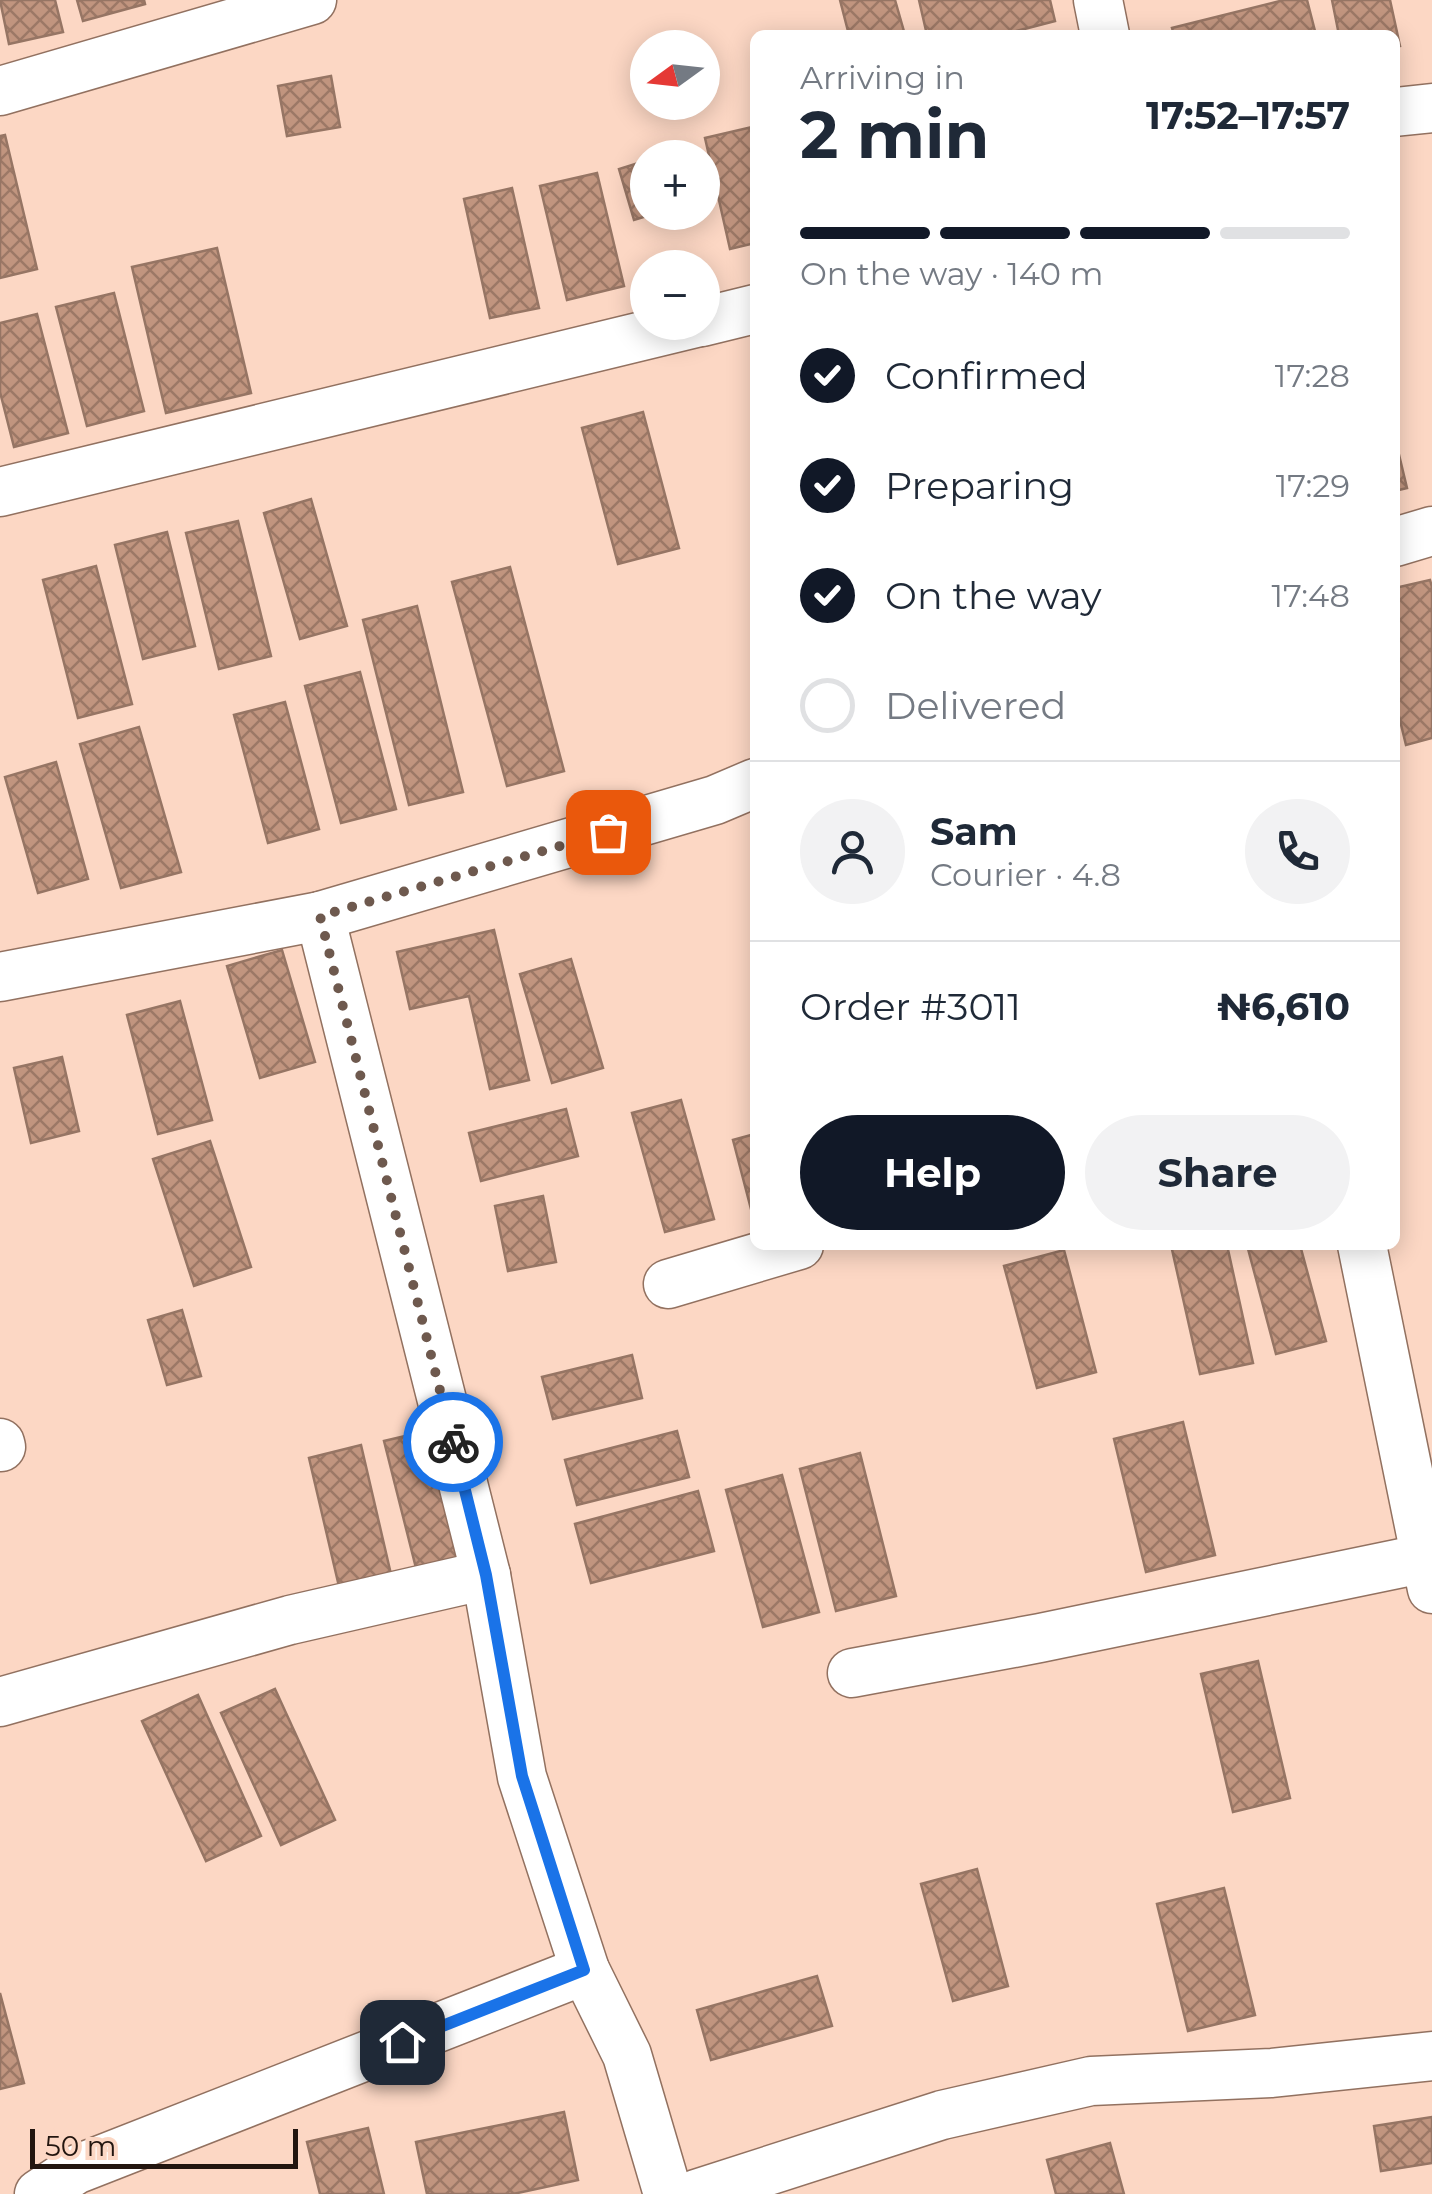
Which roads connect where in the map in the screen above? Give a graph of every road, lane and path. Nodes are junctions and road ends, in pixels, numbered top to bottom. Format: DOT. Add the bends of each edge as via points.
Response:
graph roads {
  1 [pos="312,0"];
  2 [pos="1098,0"];
  3 [pos="1104,30"];
  4 [pos="0,91"];
  5 [pos="1432,108"];
  6 [pos="1400,111"];
  7 [pos="750,310"];
  8 [pos="720,317"];
  9 [pos="630,339"];
  10 [pos="0,492"];
  11 [pos="1432,531"];
  12 [pos="1400,541"];
  13 [pos="750,785"];
  14 [pos="320,916"];
  15 [pos="0,977"];
  16 [pos="781,1250"];
  17 [pos="1363,1250"];
  18 [pos="668,1284"];
  19 [pos="1429,1574"];
  20 [pos="486,1575"];
  21 [pos="852,1673"];
  22 [pos="0,1702"];
  23 [pos="584,1970"];
  24 [pos="1432,2056"];
  25 [pos="39,2194"];
  26 [pos="668,2194"];
  27 [pos="696,2194"];
  1 -- 4 [label="street"];
  2 -- 3 [label="street"];
  5 -- 6 [label="street"];
  7 -- 8 [label="street"];
  9 -- 10 [label="street"];
  11 -- 12 [label="street"];
  13 -- 14 [label="street"];
  14 -- 15 [label="street"];
  14 -- 20 [label="street"];
  16 -- 18 [label="street"];
  17 -- 19 [label="street"];
  19 -- 21 [label="street"];
  20 -- 22 [label="street" via="290,1620"];
  20 -- 23 [label="street" via="522,1776"];
  23 -- 25 [label="street" via="75,2170"];
  23 -- 26 [label="street" via="627,2055"];
  24 -- 27 [label="street" via="1091,2082 942,2115"];
}
